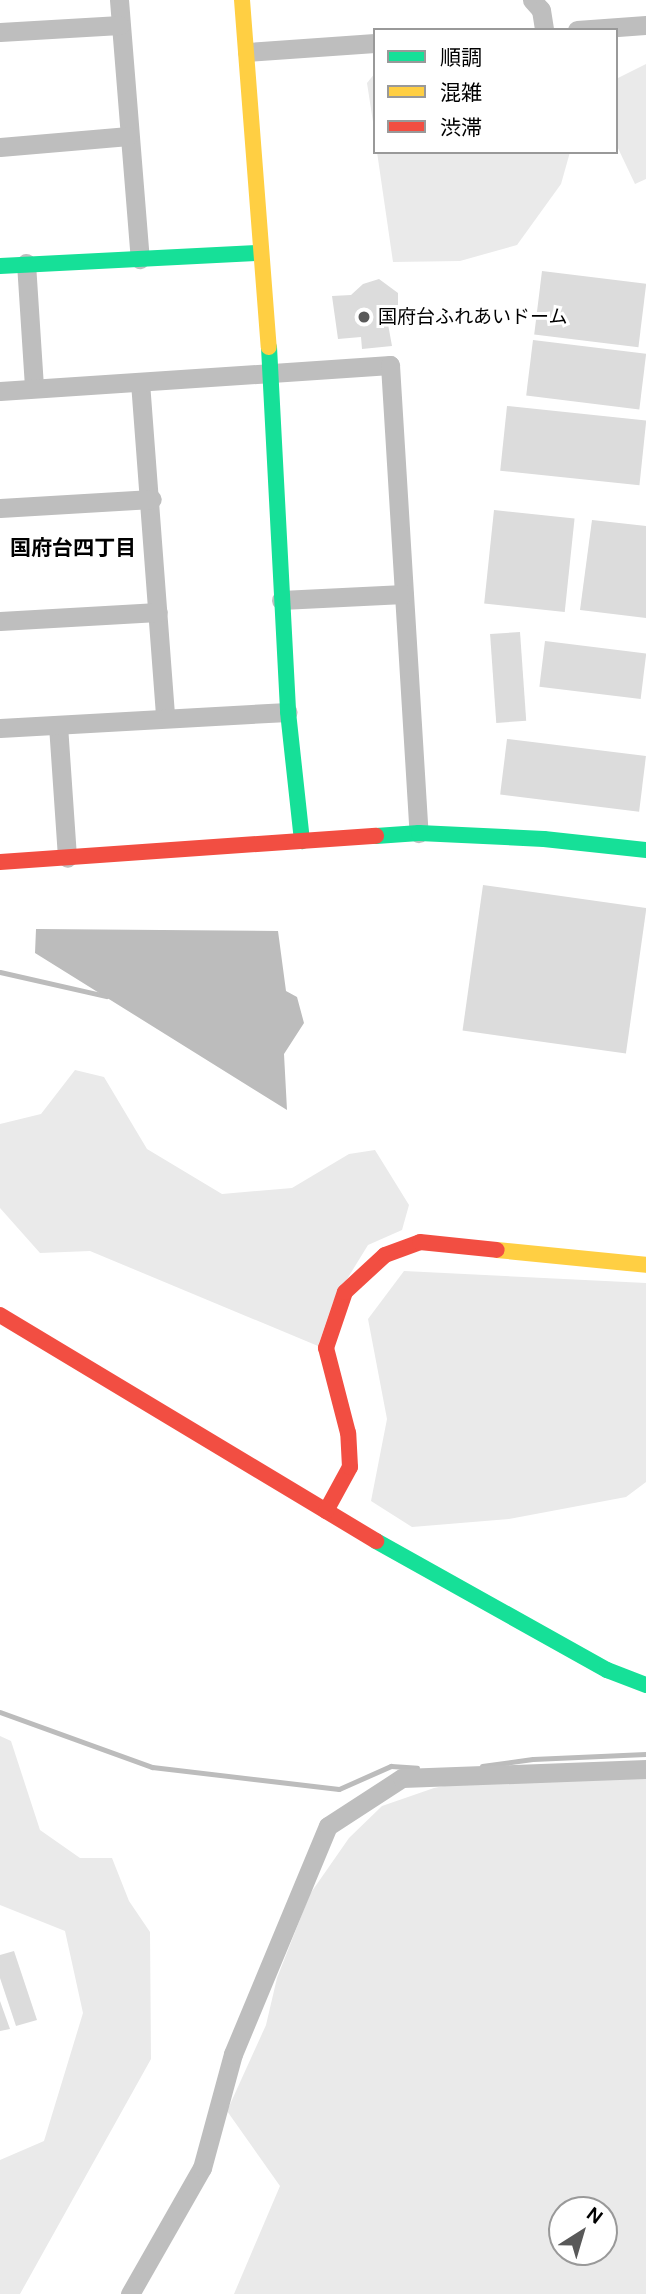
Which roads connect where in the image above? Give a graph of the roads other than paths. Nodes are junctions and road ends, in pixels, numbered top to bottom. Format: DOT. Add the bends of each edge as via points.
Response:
graph roads {
  1 [pos="119,0"];
  2 [pos="242,0"];
  3 [pos="532,0"];
  4 [pos="120,24"];
  5 [pos="646,25"];
  6 [pos="544,28"];
  7 [pos="605,28"];
  8 [pos="0,32"];
  9 [pos="373,43"];
  10 [pos="247,52"];
  11 [pos="129,136"];
  12 [pos="0,147"];
  13 [pos="260,253"];
  14 [pos="140,258"];
  15 [pos="26,263"];
  16 [pos="0,266"];
  17 [pos="271,372"];
  18 [pos="140,382"];
  19 [pos="34,388"];
  20 [pos="0,391"];
  21 [pos="152,499"];
  22 [pos="0,508"];
  23 [pos="404,594"];
  24 [pos="281,600"];
  25 [pos="158,612"];
  26 [pos="0,621"];
  27 [pos="288,712"];
  28 [pos="165,718"];
  29 [pos="58,725"];
  30 [pos="0,728"];
  31 [pos="419,833"];
  32 [pos="302,841"];
  33 [pos="646,850"];
  34 [pos="67,858"];
  35 [pos="0,862"];
  36 [pos="646,1265"];
  37 [pos="0,1315"];
  38 [pos="326,1511"];
  39 [pos="646,1685"];
  40 [pos="646,1769"];
  41 [pos="130,2294"];
  1 -- 4 [label="street"];
  2 -- 10 [label="street"];
  3 -- 6 [label="street" via="541,10"];
  4 -- 8 [label="street"];
  4 -- 11 [label="street"];
  5 -- 7 [label="street"];
  9 -- 10 [label="street"];
  10 -- 13 [label="street"];
  11 -- 12 [label="street"];
  11 -- 14 [label="street"];
  13 -- 14 [label="street"];
  13 -- 17 [label="street"];
  14 -- 15 [label="street"];
  15 -- 16 [label="street"];
  15 -- 19 [label="street"];
  17 -- 18 [label="street"];
  17 -- 23 [label="street" via="390,365"];
  17 -- 24 [label="street"];
  18 -- 19 [label="street"];
  18 -- 21 [label="street"];
  19 -- 20 [label="street"];
  21 -- 22 [label="street"];
  21 -- 25 [label="street"];
  23 -- 24 [label="street"];
  23 -- 31 [label="street"];
  24 -- 27 [label="street"];
  25 -- 26 [label="street"];
  25 -- 28 [label="street"];
  27 -- 28 [label="street"];
  27 -- 32 [label="street"];
  28 -- 29 [label="street"];
  29 -- 30 [label="street"];
  29 -- 34 [label="street"];
  31 -- 32 [label="street"];
  31 -- 33 [label="street"];
  32 -- 34 [label="street"];
  34 -- 35 [label="street"];
  36 -- 38 [label="street" via="420,1242 385,1255 365,1270 345,1292 326,1348 348,1433 350,1467"];
  37 -- 38 [label="street"];
  38 -- 39 [label="street" via="607,1670"];
  40 -- 41 [label="street" via="402,1778 328,1826 233,2054 202,2168"];
}
